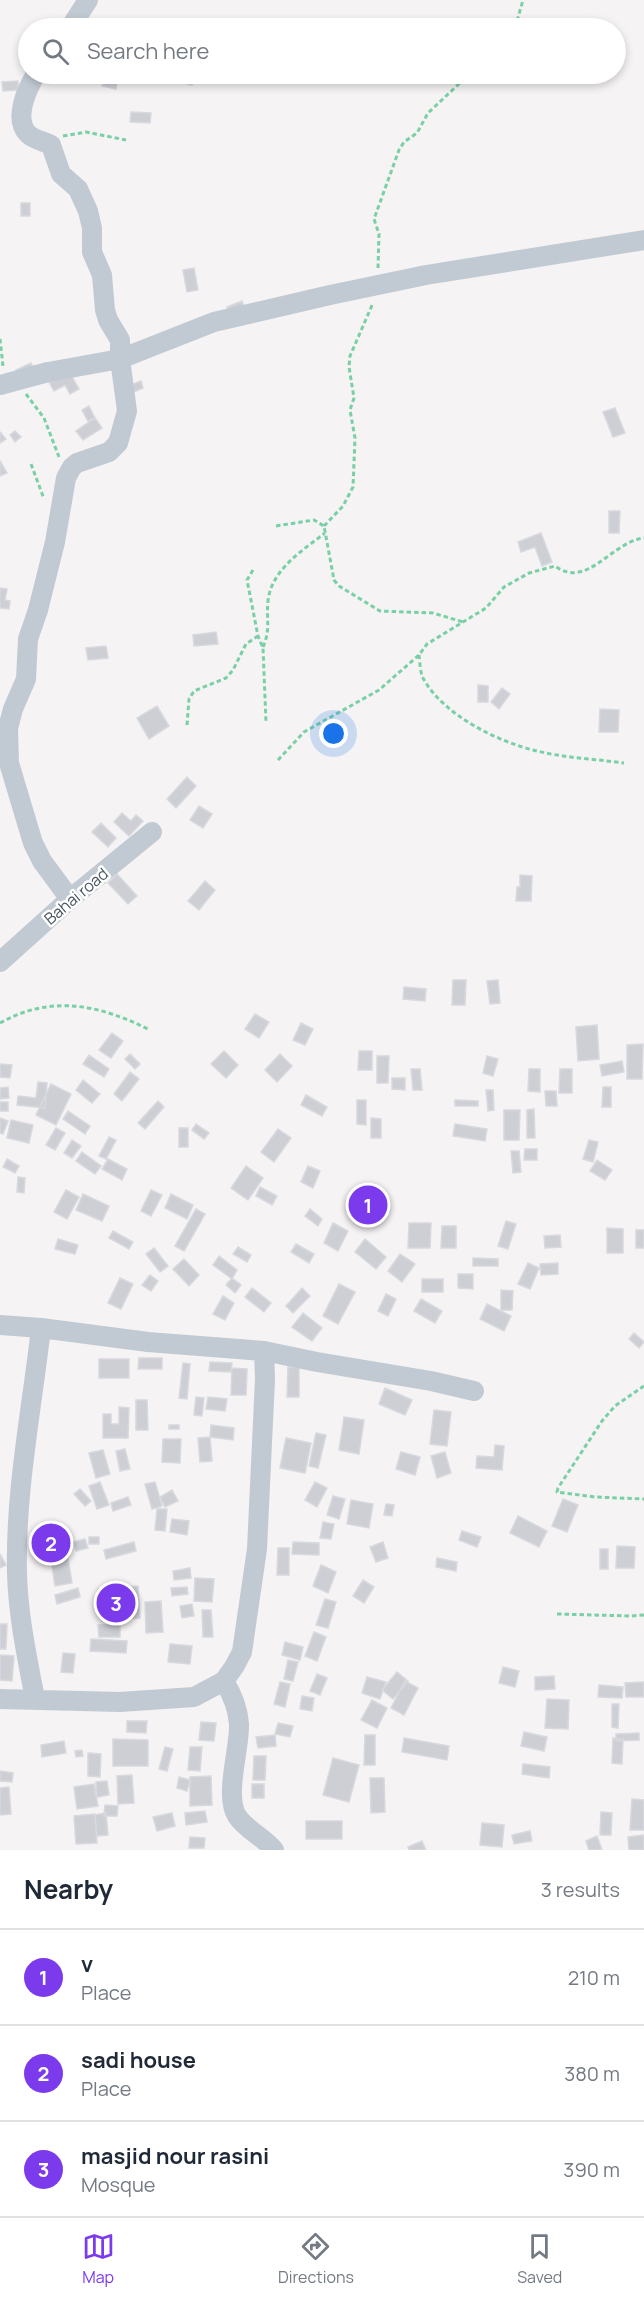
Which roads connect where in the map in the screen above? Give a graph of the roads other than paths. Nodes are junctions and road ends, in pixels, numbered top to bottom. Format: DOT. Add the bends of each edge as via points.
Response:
graph roads {
  1 [pos="88,0"];
  2 [pos="76,18"];
  3 [pos="30,84"];
  4 [pos="644,240"];
  5 [pos="120,359"];
  6 [pos="7,383"];
  7 [pos="153,832"];
  8 [pos="70,899"];
  9 [pos="2,954"];
  10 [pos="0,1325"];
  11 [pos="41,1328"];
  12 [pos="264,1351"];
  13 [pos="474,1391"];
  14 [pos="224,1681"];
  15 [pos="0,1699"];
  16 [pos="35,1699"];
  17 [pos="274,1850"];
  1 -- 2 [label="street"];
  3 -- 5 [label="street" via="24,101 24,126 29,135 51,145 61,174 78,189 88,211 92,252 102,275 108,320 120,340"];
  4 -- 5 [label="street" via="426,275 214,322"];
  5 -- 6 [label="street"];
  5 -- 8 [label="street" via="128,411 118,443 109,452 77,463 66,478 55,542 28,639 26,679 8,728 9,763 33,843"];
  7 -- 8 [label="street, Bahai road"];
  8 -- 9 [label="street, Bahai road"];
  10 -- 11 [label="street"];
  11 -- 12 [label="street"];
  11 -- 16 [label="street" via="23,1474 16,1573"];
  12 -- 13 [label="street"];
  12 -- 14 [label="street" via="256,1560 242,1652"];
  14 -- 16 [label="street" via="194,1697 175,1700"];
  14 -- 17 [label="street" via="235,1704 239,1726 234,1807 237,1816"];
  15 -- 16 [label="street"];
}
